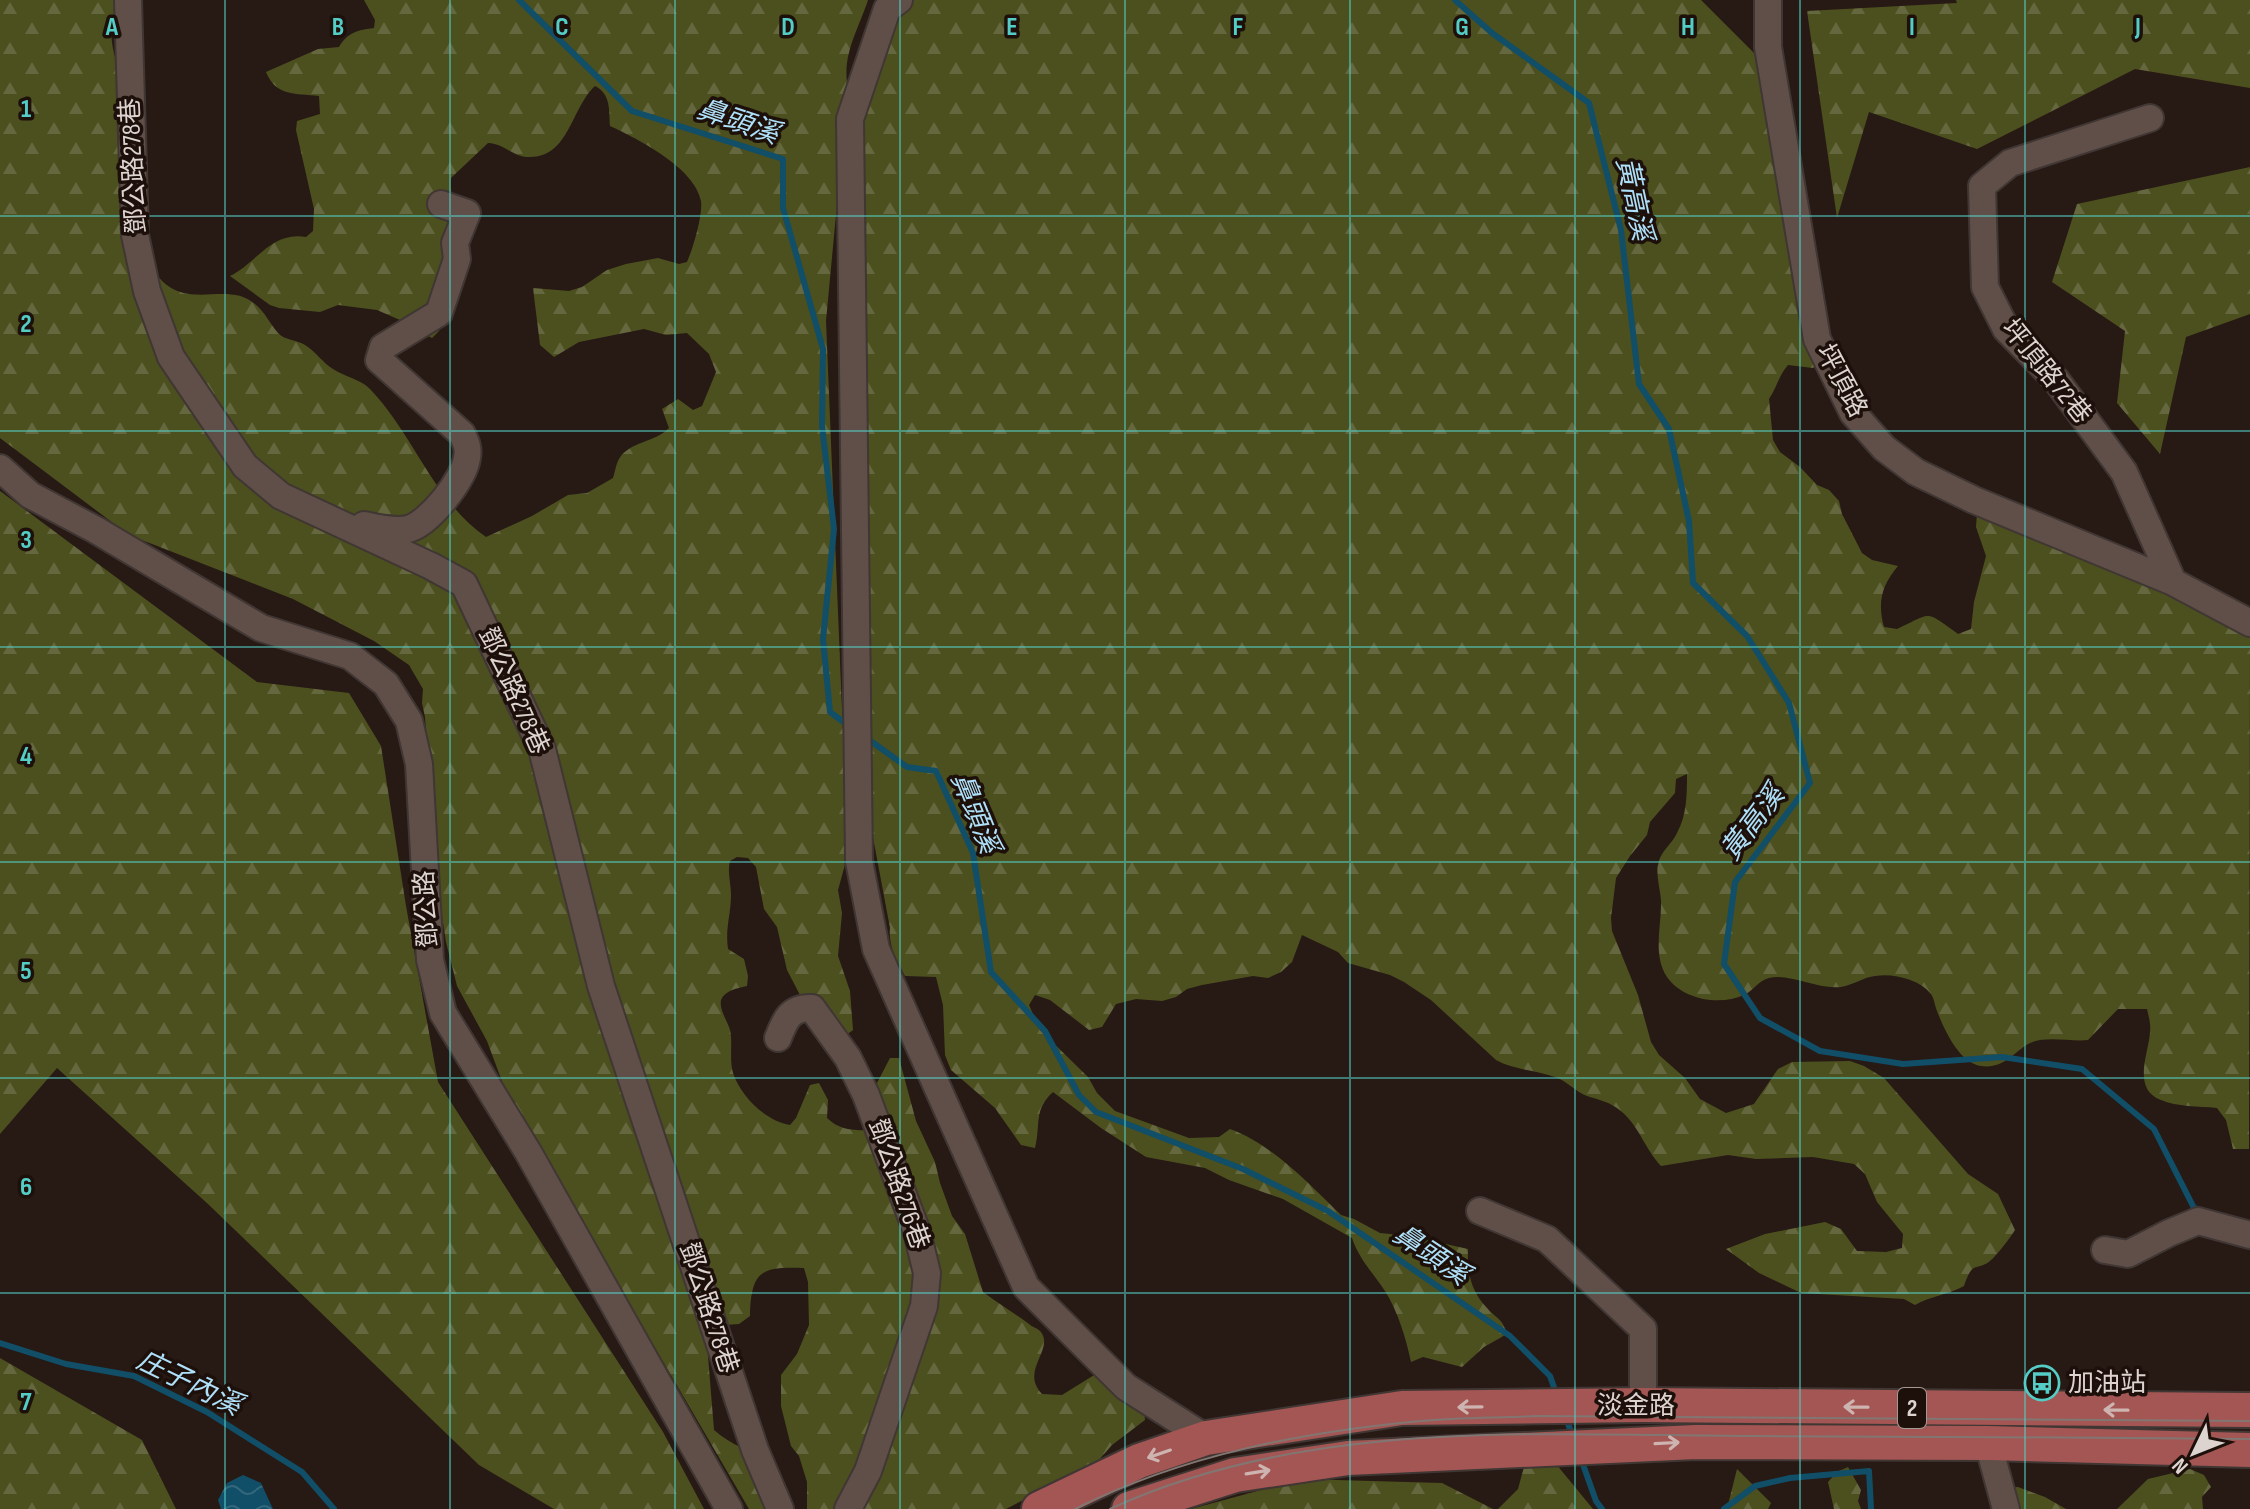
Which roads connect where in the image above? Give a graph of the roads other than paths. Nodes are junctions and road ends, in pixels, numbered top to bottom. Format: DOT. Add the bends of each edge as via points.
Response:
graph roads {
  1 [pos="128,0"];
  2 [pos="899,0"];
  3 [pos="1768,0"];
  4 [pos="2150,118"];
  5 [pos="441,204"];
  6 [pos="0,468"];
  7 [pos="323,516"];
  8 [pos="2173,582"];
  9 [pos="2250,623"];
  10 [pos="778,1038"];
  11 [pos="1480,1211"];
  12 [pos="2250,1235"];
  13 [pos="2105,1250"];
  14 [pos="1643,1405"];
  15 [pos="2250,1410"];
  16 [pos="1206,1438"];
  17 [pos="1988,1443"];
  18 [pos="2250,1450"];
  19 [pos="729,1509"];
  20 [pos="780,1509"];
  21 [pos="848,1509"];
  22 [pos="1039,1509"];
  23 [pos="1129,1509"];
  24 [pos="2006,1509"];
  1 -- 7 [label="street, 鄧公路278巷" via="135,235 147,291 171,357 245,466 281,496"];
  2 -- 16 [label="street" via="887,9 850,119 859,861 876,949 1026,1287 1126,1387"];
  3 -- 8 [label="street, 坪頂路" via="1768,47 1817,339 1853,413 1884,448 1916,472"];
  4 -- 8 [label="street, 坪頂路72巷" via="2010,163 1982,186 1981,221 1985,287 2006,329 2056,380 2124,472"];
  5 -- 7 [label="street" via="467,213 439,313 383,347 379,360 462,434 467,461 450,493 409,529 384,530"];
  6 -- 19 [label="street, 鄧公路" via="30,495 261,628 350,656 386,684 409,721 419,764 430,960 443,1013 528,1152"];
  7 -- 20 [label="street, 鄧公路278巷" via="464,584 542,749 601,986 755,1450"];
  8 -- 9 [label="street, 坪頂路"];
  10 -- 21 [label="street, 鄧公路276巷" via="787,1016 801,1007 812,1008 848,1058 902,1191 927,1273 919,1321 868,1471"];
  11 -- 14 [label="street" via="1547,1239 1643,1329"];
  12 -- 13 [label="street" via="2198,1221 2128,1254"];
  15 -- 14 [label="main road, 淡金路 / 2, one-way"];
  14 -- 16 [label="main road, 淡金路 / 2, one-way" via="1402,1408"];
  16 -- 22 [label="main road, 淡金路 / 2, one-way" via="1139,1461"];
  17 -- 18 [label="main road, 淡金路 / 2"];
  23 -- 17 [label="main road, 淡金路 / 2, one-way" via="1235,1475 1348,1458 1696,1442"];
  17 -- 24 [label="street"];
}
